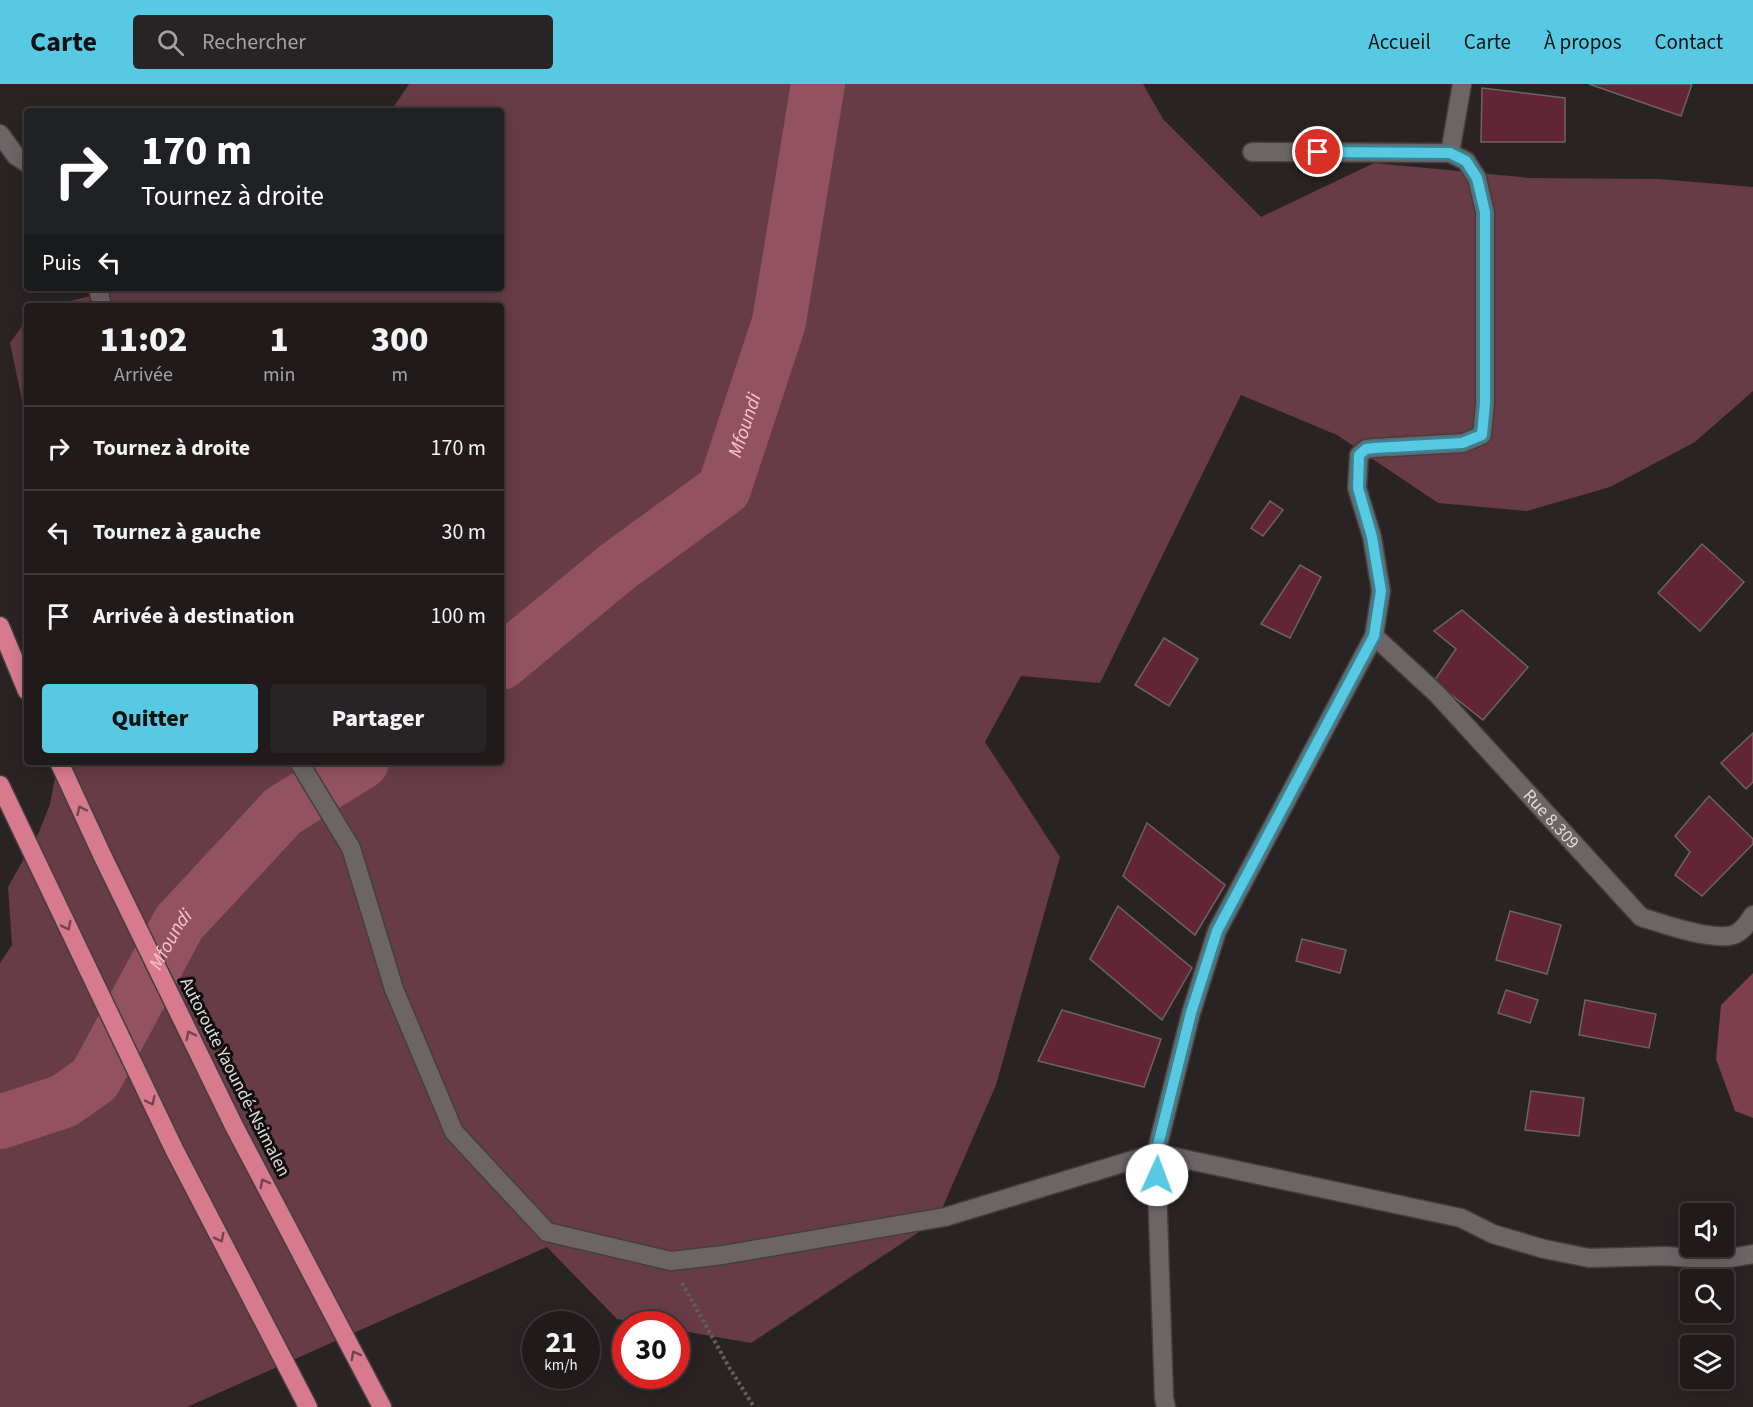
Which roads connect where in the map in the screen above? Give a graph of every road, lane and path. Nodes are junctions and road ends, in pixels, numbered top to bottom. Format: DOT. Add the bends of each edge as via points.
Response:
graph roads {
  1 [pos="1462,84"];
  2 [pos="0,134"];
  3 [pos="1252,152"];
  4 [pos="1450,153"];
  5 [pos="24,161"];
  6 [pos="0,627"];
  7 [pos="1374,636"];
  8 [pos="24,684"];
  9 [pos="60,765"];
  10 [pos="301,765"];
  11 [pos="0,785"];
  12 [pos="1753,915"];
  13 [pos="1156,1153"];
  14 [pos="1753,1254"];
  15 [pos="670,1261"];
  16 [pos="308,1407"];
  17 [pos="382,1407"];
  18 [pos="754,1407"];
  19 [pos="1166,1407"];
  1 -- 4 [label="street"];
  2 -- 5 [label="street"];
  3 -- 4 [label="street"];
  4 -- 7 [label="street" via="1466,161 1477,178 1485,212 1482,435 1462,443 1366,449 1359,455 1358,488 1381,591"];
  6 -- 8 [label="highway"];
  7 -- 12 [label="street, Rue 8.309" via="1437,694 1641,917 1681,930 1733,935"];
  7 -- 13 [label="street" via="1217,931 1191,1013"];
  17 -- 9 [label="highway, Autoroute Yaoundé-Nsimalen, one-way" via="234,1126"];
  10 -- 15 [label="street" via="351,848 394,989 454,1132 547,1232"];
  11 -- 16 [label="highway, one-way" via="174,1149"];
  13 -- 14 [label="street" via="1461,1218 1493,1234 1589,1258 1666,1256 1719,1260"];
  13 -- 15 [label="street" via="945,1217"];
  13 -- 19 [label="street"];
  15 -- 18 [label="path"];
}
